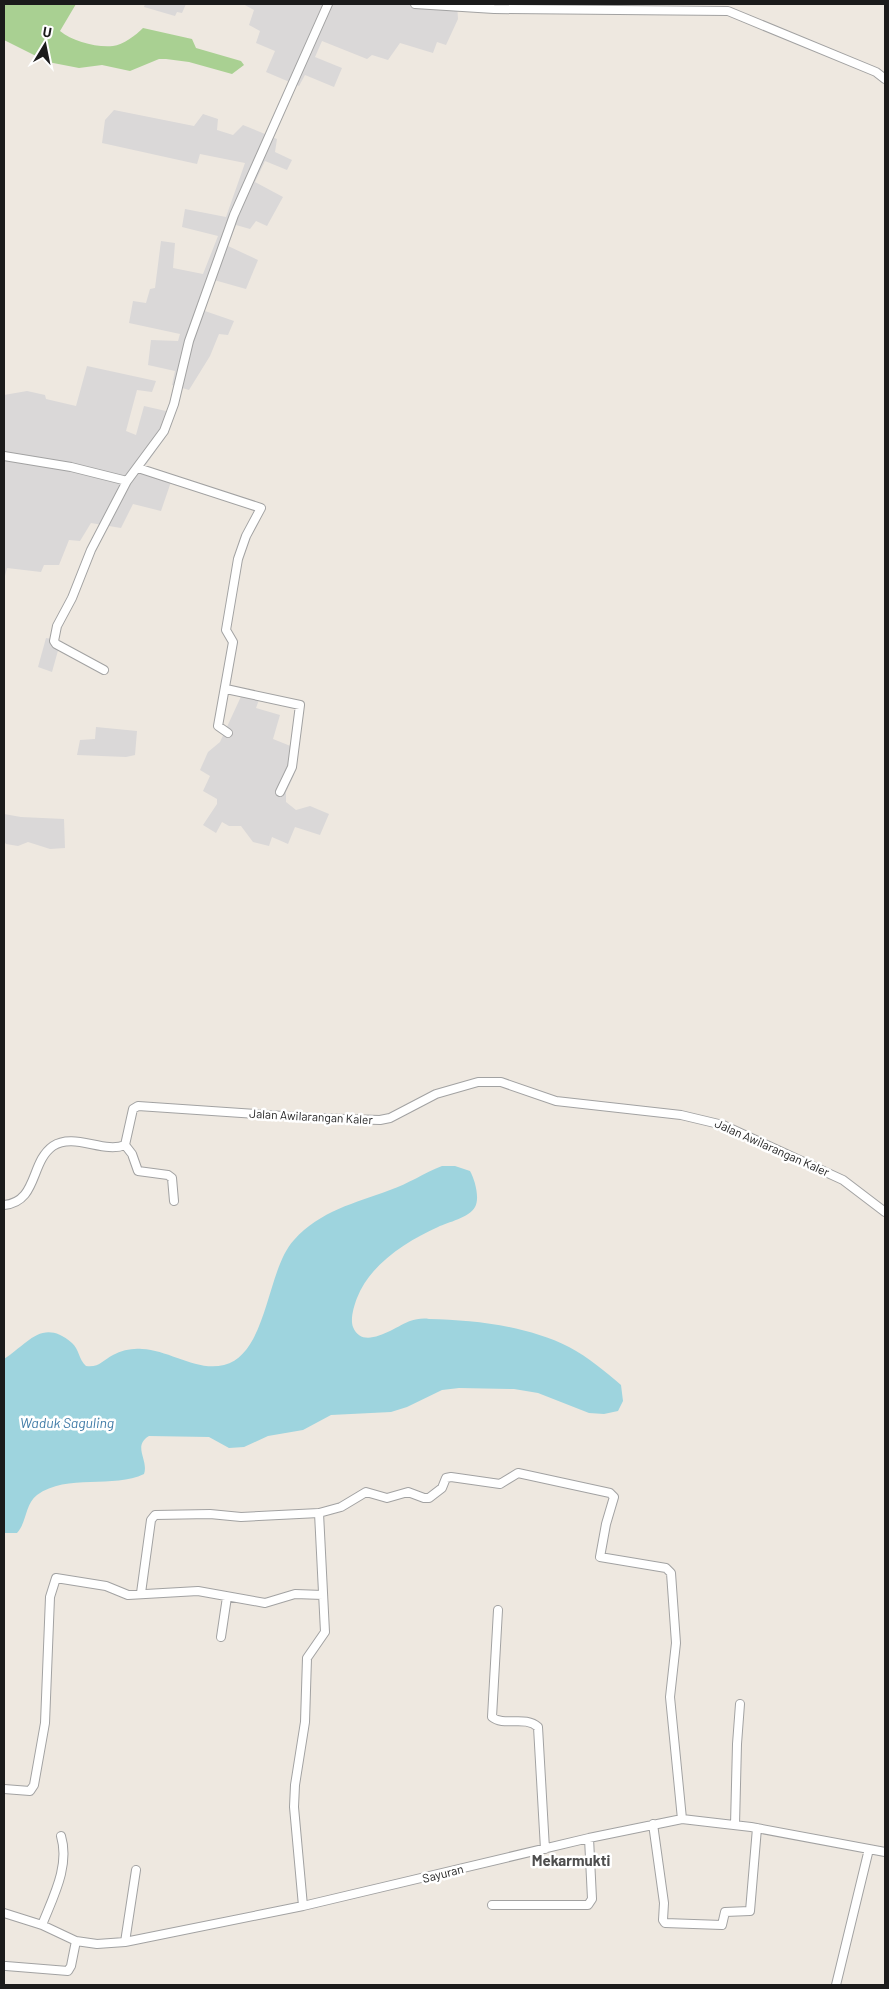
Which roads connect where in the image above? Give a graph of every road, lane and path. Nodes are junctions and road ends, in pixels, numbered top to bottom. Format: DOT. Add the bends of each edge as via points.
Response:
graph roads {
  1 [pos="328,4"];
  2 [pos="415,4"];
  3 [pos="729,7"];
  4 [pos="885,78"];
  5 [pos="4,456"];
  6 [pos="138,468"];
  7 [pos="127,481"];
  8 [pos="104,670"];
  9 [pos="226,689"];
  10 [pos="228,733"];
  11 [pos="280,792"];
  12 [pos="125,1144"];
  13 [pos="174,1201"];
  14 [pos="4,1205"];
  15 [pos="885,1212"];
  16 [pos="319,1513"];
  17 [pos="141,1593"];
  18 [pos="323,1595"];
  19 [pos="226,1597"];
  20 [pos="498,1610"];
  21 [pos="221,1637"];
  22 [pos="740,1704"];
  23 [pos="4,1789"];
  24 [pos="682,1819"];
  25 [pos="653,1824"];
  26 [pos="736,1825"];
  27 [pos="757,1828"];
  28 [pos="61,1836"];
  29 [pos="589,1838"];
  30 [pos="545,1849"];
  31 [pos="869,1849"];
  32 [pos="885,1852"];
  33 [pos="136,1870"];
  34 [pos="492,1905"];
  35 [pos="303,1906"];
  36 [pos="4,1913"];
  37 [pos="42,1925"];
  38 [pos="76,1941"];
  39 [pos="125,1942"];
  40 [pos="6,1966"];
  41 [pos="836,1985"];
  1 -- 6 [label="street" via="234,215 189,341 164,432"];
  2 -- 3 [label="street" via="494,9"];
  3 -- 4 [label="street"];
  5 -- 7 [label="street" via="71,467"];
  6 -- 7 [label="street"];
  6 -- 9 [label="street" via="261,508 238,559 228,609 226,631 232,642"];
  7 -- 8 [label="street" via="90,550 72,598 57,626 54,641"];
  9 -- 10 [label="street" via="218,726"];
  9 -- 11 [label="street" via="300,705 292,767"];
  12 -- 13 [label="street" via="138,1171 172,1178"];
  12 -- 14 [label="street" via="119,1147 92,1143 56,1144 47,1150 31,1188 21,1200"];
  12 -- 15 [label="street, Jalan Awilarangan Kaler" via="133,1109 138,1106 380,1120 436,1094 490,1080 556,1101 681,1115 723,1125 843,1180"];
  16 -- 17 [label="street" via="241,1518 210,1514 155,1516"];
  16 -- 18 [label="street"];
  16 -- 24 [label="street" via="341,1507 366,1492 387,1498 408,1492 429,1498 442,1488 446,1478 451,1477 500,1484 518,1473 610,1493 614,1497 600,1557 666,1568 671,1573 676,1643 670,1697"];
  17 -- 19 [label="street" via="198,1591"];
  17 -- 23 [label="street" via="122,1594 106,1586 60,1578 54,1580 50,1597 45,1723 34,1785 30,1791"];
  18 -- 19 [label="street" via="295,1594 265,1603"];
  18 -- 35 [label="street" via="325,1632 307,1658 305,1722 295,1785"];
  19 -- 21 [label="street"];
  20 -- 30 [label="street" via="492,1717 500,1721 532,1723 538,1727"];
  22 -- 26 [label="street"];
  24 -- 25 [label="street, Sayuran"];
  24 -- 26 [label="street, Sayuran"];
  25 -- 27 [label="street" via="664,1903 663,1920 678,1925 722,1925 725,1912 750,1911"];
  25 -- 29 [label="street, Sayuran"];
  26 -- 27 [label="street, Sayuran"];
  27 -- 31 [label="street, Sayuran"];
  28 -- 37 [label="street" via="64,1862"];
  29 -- 30 [label="street, Sayuran"];
  29 -- 34 [label="street" via="592,1900 588,1906"];
  30 -- 35 [label="street, Sayuran"];
  31 -- 32 [label="street, Sayuran"];
  31 -- 41 [label="street"];
  33 -- 39 [label="street"];
  35 -- 39 [label="street, Sayuran"];
  36 -- 37 [label="street, Sayuran"];
  37 -- 38 [label="street, Sayuran"];
  38 -- 39 [label="street, Sayuran" via="96,1944"];
  38 -- 40 [label="street" via="68,1971"];
}
